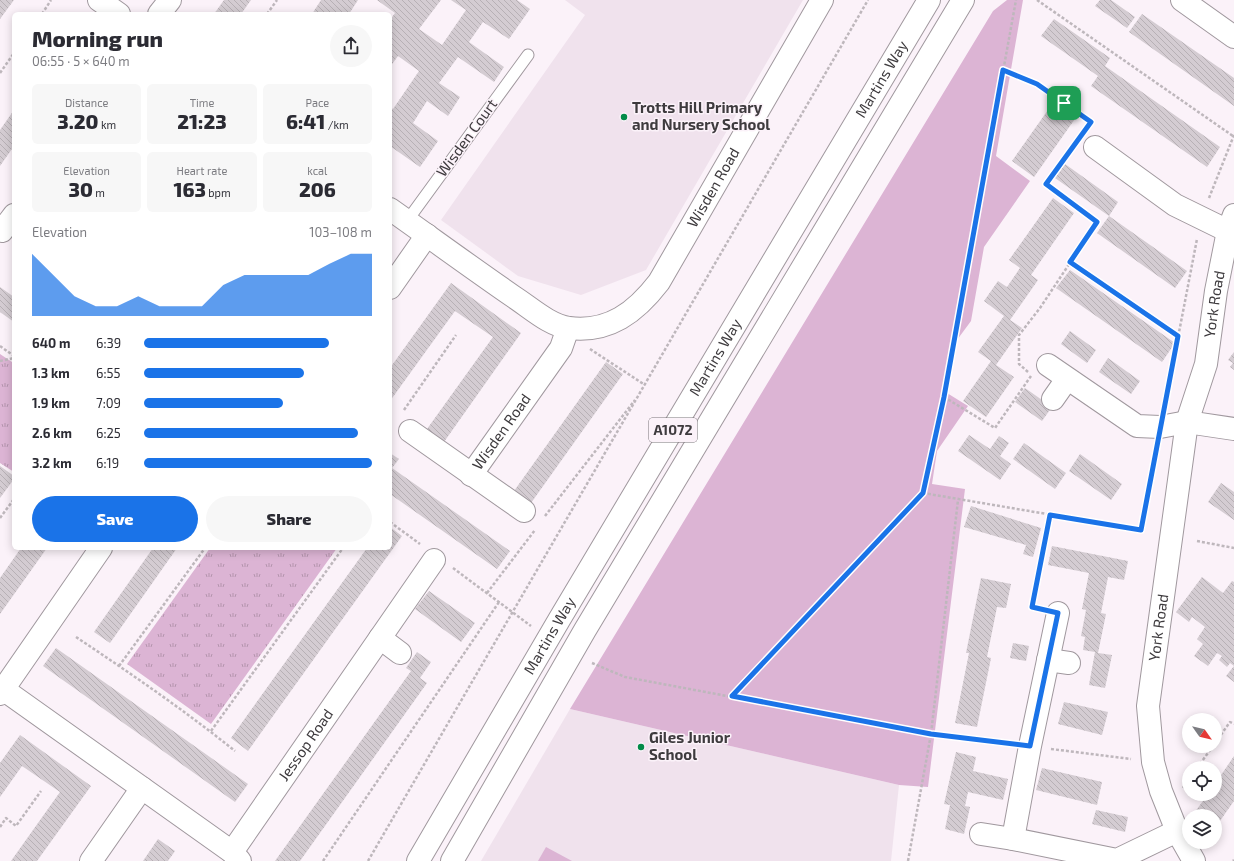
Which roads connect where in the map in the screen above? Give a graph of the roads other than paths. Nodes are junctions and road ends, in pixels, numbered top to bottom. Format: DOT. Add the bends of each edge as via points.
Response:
graph roads {
  1 [pos="99,0"];
  2 [pos="170,0"];
  3 [pos="822,0"];
  4 [pos="930,0"];
  5 [pos="963,0"];
  6 [pos="1182,0"];
  7 [pos="116,12"];
  8 [pos="161,12"];
  9 [pos="1234,37"];
  10 [pos="528,55"];
  11 [pos="1086,139"];
  12 [pos="398,215"];
  13 [pos="1232,226"];
  14 [pos="427,235"];
  15 [pos="392,285"];
  16 [pos="567,331"];
  17 [pos="1048,365"];
  18 [pos="1067,379"];
  19 [pos="1053,399"];
  20 [pos="407,421"];
  21 [pos="1187,422"];
  22 [pos="1234,429"];
  23 [pos="472,475"];
  24 [pos="524,511"];
  25 [pos="100,550"];
  26 [pos="434,560"];
  27 [pos="1058,613"];
  28 [pos="380,638"];
  29 [pos="400,653"];
  30 [pos="1048,660"];
  31 [pos="1070,663"];
  32 [pos="1,690"];
  33 [pos="142,788"];
  34 [pos="1177,831"];
  35 [pos="981,834"];
  36 [pos="1013,839"];
  37 [pos="236,856"];
  38 [pos="92,861"];
  39 [pos="418,861"];
  40 [pos="452,861"];
  41 [pos="1194,861"];
  1 -- 7 [label="street"];
  2 -- 8 [label="street"];
  3 -- 16 [label="street, Wisden Road" via="659,282 638,307 623,318 611,323"];
  4 -- 39 [label="street, Martins Way / A1072"];
  5 -- 40 [label="street, Martins Way / A1072" via="585,630"];
  6 -- 9 [label="street"];
  10 -- 12 [label="lane, Wisden Court"];
  11 -- 13 [label="street, York Road" via="1115,172 1202,218"];
  12 -- 14 [label="street, Wisden Road"];
  13 -- 21 [label="street, York Road" via="1216,291 1206,364"];
  14 -- 15 [label="street"];
  14 -- 16 [label="street, Wisden Road"];
  16 -- 23 [label="street, Wisden Road" via="561,348"];
  17 -- 18 [label="street"];
  18 -- 19 [label="street"];
  18 -- 21 [label="street" via="1137,426 1160,427"];
  20 -- 23 [label="street, Wisden Road"];
  21 -- 22 [label="street"];
  21 -- 34 [label="street, York Road" via="1148,706 1154,762 1161,791"];
  23 -- 24 [label="street, Wisden Road"];
  25 -- 32 [label="street, Jessop Road"];
  26 -- 28 [label="street, Jessop Road"];
  27 -- 30 [label="street"];
  28 -- 29 [label="street"];
  28 -- 37 [label="street, Jessop Road"];
  30 -- 31 [label="street"];
  30 -- 36 [label="street"];
  32 -- 33 [label="street, Jessop Road"];
  33 -- 37 [label="street, Jessop Road"];
  33 -- 38 [label="street"];
  34 -- 36 [label="street" via="1117,860"];
  34 -- 41 [label="street, York Road"];
  35 -- 36 [label="street"];
}
